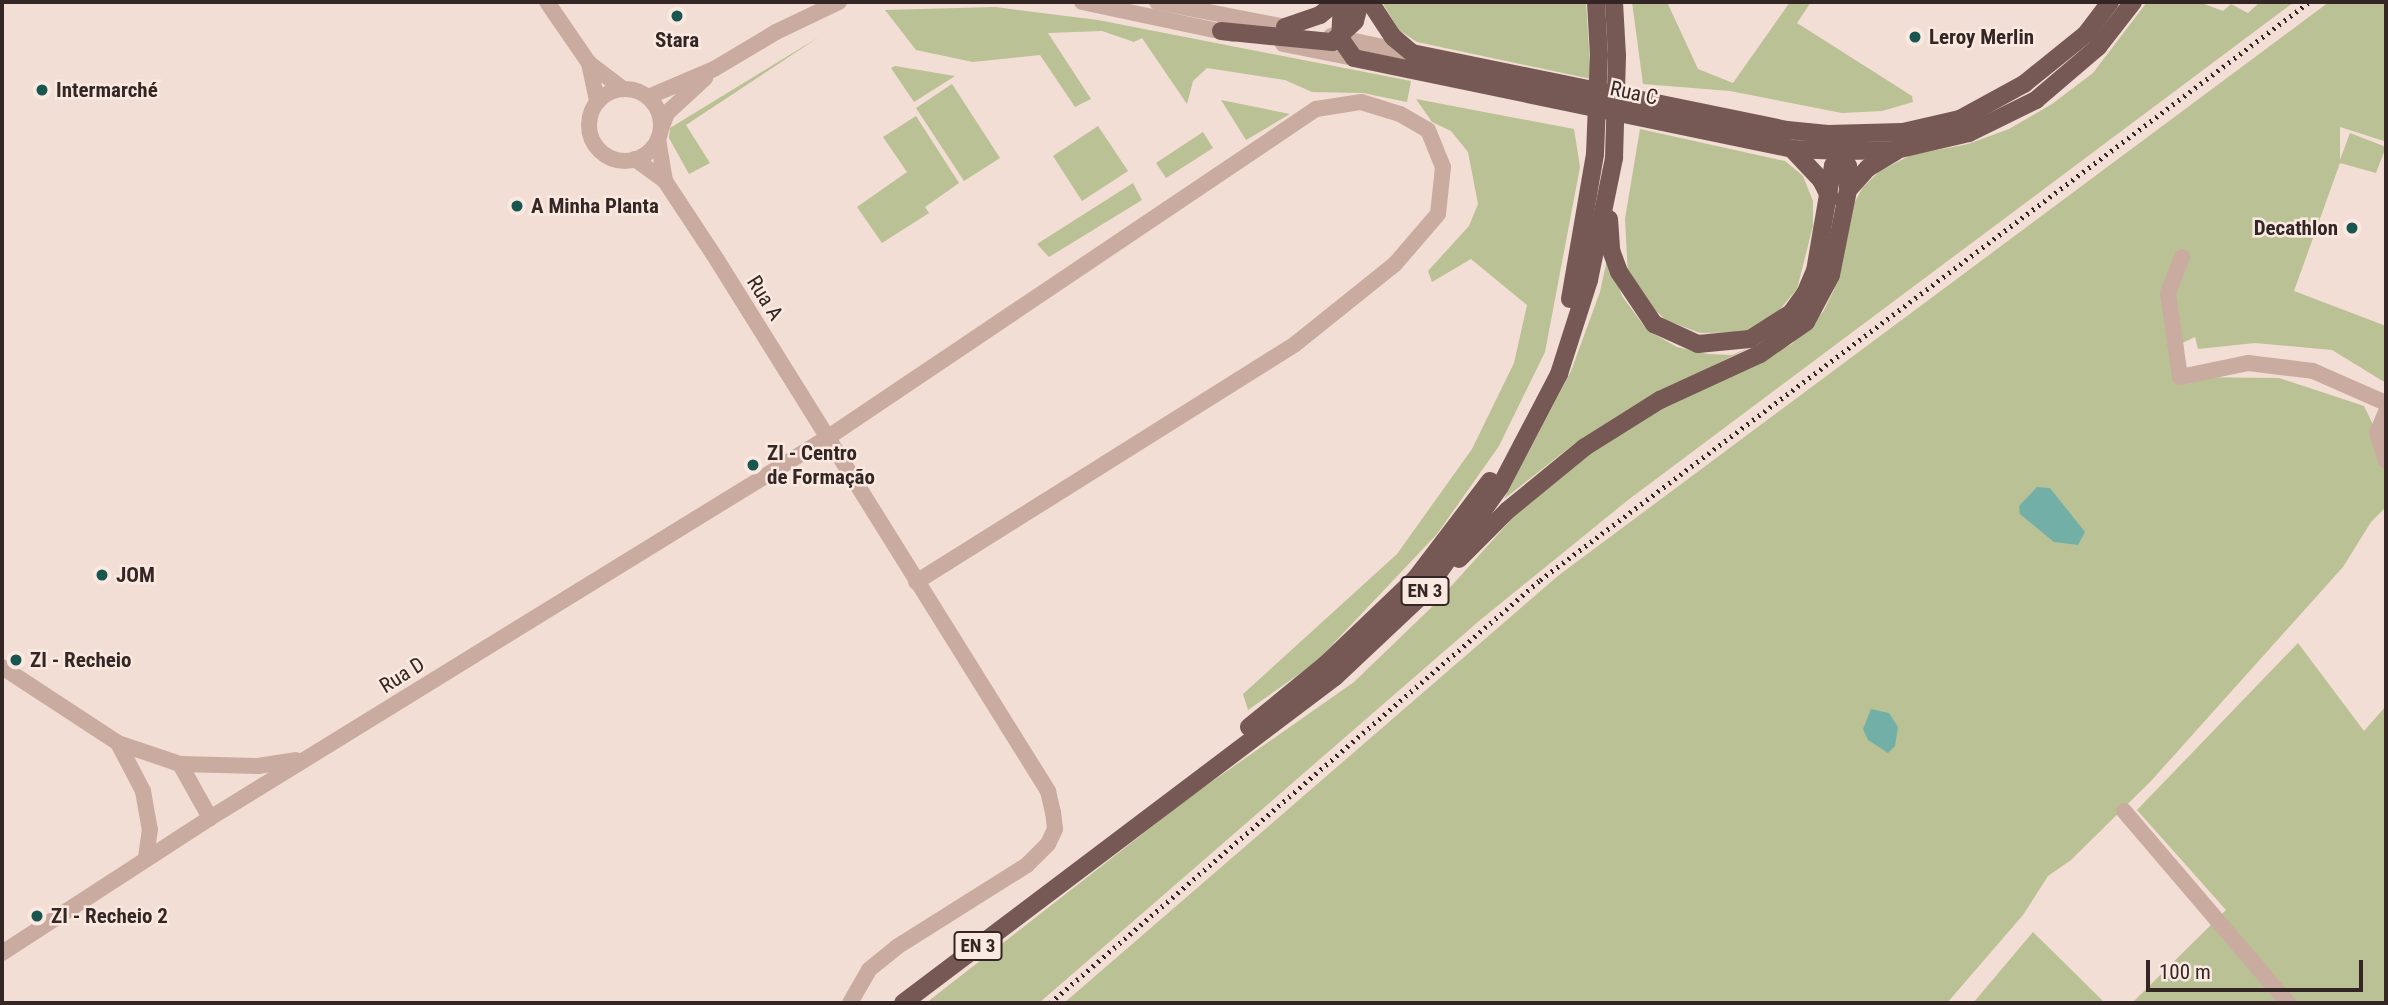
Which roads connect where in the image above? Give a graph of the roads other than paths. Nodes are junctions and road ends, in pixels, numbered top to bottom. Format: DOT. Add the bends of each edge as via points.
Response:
graph roads {
  1 [pos="547,2"];
  2 [pos="839,2"];
  3 [pos="1082,2"];
  4 [pos="1157,2"];
  5 [pos="1336,2"];
  6 [pos="1342,2"];
  7 [pos="1360,2"];
  8 [pos="1370,2"];
  9 [pos="1596,2"];
  10 [pos="1615,2"];
  11 [pos="2110,2"];
  12 [pos="2133,2"];
  13 [pos="1285,27"];
  14 [pos="1221,31"];
  15 [pos="1340,38"];
  16 [pos="1412,53"];
  17 [pos="1608,56"];
  18 [pos="1354,58"];
  19 [pos="589,63"];
  20 [pos="714,69"];
  21 [pos="623,89"];
  22 [pos="648,97"];
  23 [pos="597,102"];
  24 [pos="1960,119"];
  25 [pos="1828,134"];
  26 [pos="659,135"];
  27 [pos="1792,149"];
  28 [pos="1896,150"];
  29 [pos="1843,151"];
  30 [pos="635,159"];
  31 [pos="664,181"];
  32 [pos="1609,188"];
  33 [pos="1847,190"];
  34 [pos="1830,199"];
  35 [pos="2182,257"];
  36 [pos="2364,397"];
  37 [pos="2386,402"];
  38 [pos="2386,412"];
  39 [pos="2377,433"];
  40 [pos="827,438"];
  41 [pos="2386,461"];
  42 [pos="916,583"];
  43 [pos="1424,593"];
  44 [pos="2,667"];
  45 [pos="118,743"];
  46 [pos="312,755"];
  47 [pos="180,764"];
  48 [pos="2124,811"];
  49 [pos="210,818"];
  50 [pos="146,859"];
  51 [pos="1052,889"];
  52 [pos="2,953"];
  53 [pos="850,1003"];
  54 [pos="903,1003"];
  55 [pos="2288,1003"];
  1 -- 19 [label="street"];
  2 -- 20 [label="street"];
  3 -- 14 [label="street, Rua C"];
  4 -- 13 [label="street, Rua C"];
  5 -- 13 [label="main road" via="1320,15"];
  6 -- 15 [label="main road"];
  7 -- 15 [label="main road" via="1355,21"];
  8 -- 16 [label="main road" via="1393,37"];
  9 -- 17 [label="main road, EN 3"];
  10 -- 17 [label="main road, EN 3"];
  11 -- 24 [label="main road, Rua C" via="2086,34 2024,84"];
  12 -- 28 [label="main road, Rua C" via="2098,47 2036,100 1969,133"];
  13 -- 15 [label="street, Rua C"];
  14 -- 15 [label="main road" via="1258,32 1320,44"];
  14 -- 18 [label="street, Rua C"];
  15 -- 16 [label="street, Rua C"];
  15 -- 18 [label="main road"];
  16 -- 25 [label="main road, Rua C" via="1787,130"];
  17 -- 32 [label="main road, EN 3, bridge" via="1614,158"];
  17 -- 51 [label="main road, EN 3, bridge" via="1572,294 1547,371 1489,482 1416,578 1325,665"];
  18 -- 27 [label="main road, Rua C"];
  19 -- 21 [label="street"];
  19 -- 23 [label="street"];
  20 -- 22 [label="street"];
  20 -- 26 [label="street" via="667,113"];
  21 -- 22 [label="street"];
  21 -- 23 [label="street"];
  22 -- 26 [label="street" via="659,112"];
  23 -- 30 [label="street" via="589,121 594,144 612,159"];
  24 -- 25 [label="main road, Rua C" via="1903,132"];
  24 -- 29 [label="main road" via="1906,138"];
  25 -- 29 [label="main road"];
  26 -- 30 [label="street"];
  26 -- 31 [label="street, Rua A"];
  27 -- 29 [label="main road, Rua C"];
  27 -- 34 [label="main road" via="1821,180"];
  28 -- 29 [label="main road, Rua C"];
  28 -- 33 [label="main road" via="1868,167"];
  29 -- 33 [label="main road"];
  29 -- 34 [label="main road" via="1833,166"];
  30 -- 31 [label="street, Rua A"];
  31 -- 40 [label="street, Rua A"];
  32 -- 34 [label="main road" via="1611,250 1633,299 1654,324 1698,344 1750,340 1791,313 1815,271"];
  32 -- 43 [label="main road, EN 3" via="1589,280 1559,374 1500,487"];
  33 -- 43 [label="main road" via="1831,275 1806,322 1760,354 1660,400 1585,447 1508,510"];
  35 -- 36 [label="street" via="2168,293 2180,377 2248,363 2312,371"];
  36 -- 37 [label="street"];
  36 -- 39 [label="street"];
  38 -- 39 [label="street"];
  39 -- 41 [label="street"];
  40 -- 42 [label="street, Rua A"];
  40 -- 42 [label="street, Rua D" via="1316,109 1361,102 1400,114 1429,130 1443,167 1438,214 1395,264 1294,345"];
  40 -- 46 [label="street, Rua D"];
  42 -- 53 [label="street, Rua A" via="1048,791 1055,829 1048,844 1027,865 897,947 869,970"];
  43 -- 51 [label="main road, EN 3" via="1335,677"];
  44 -- 45 [label="street"];
  45 -- 47 [label="street"];
  45 -- 50 [label="street" via="144,791 149,829"];
  46 -- 47 [label="street" via="258,766"];
  46 -- 49 [label="street, Rua D"];
  47 -- 49 [label="street"];
  48 -- 55 [label="street"];
  49 -- 50 [label="street, Rua D"];
  50 -- 52 [label="street, Rua D"];
  51 -- 54 [label="main road, EN 3"];
}
